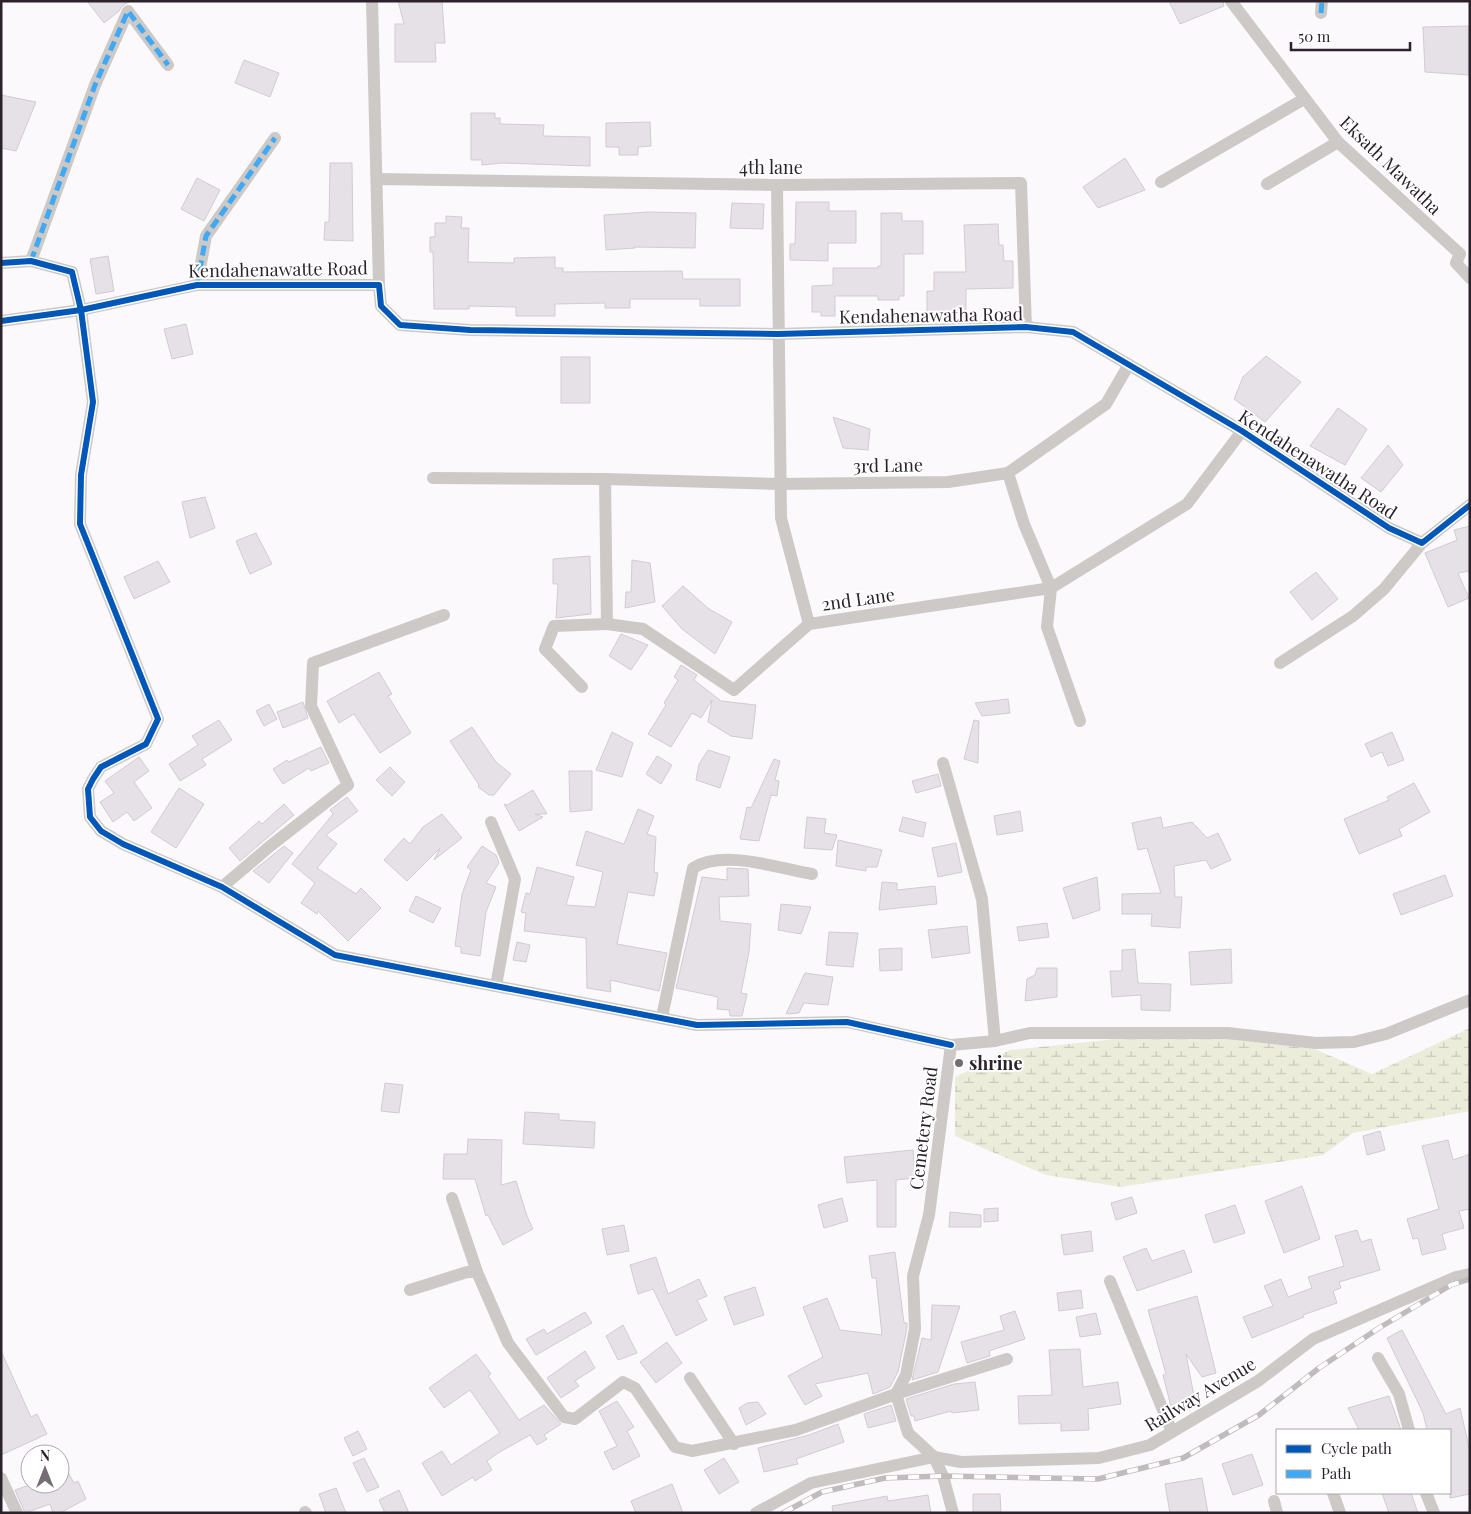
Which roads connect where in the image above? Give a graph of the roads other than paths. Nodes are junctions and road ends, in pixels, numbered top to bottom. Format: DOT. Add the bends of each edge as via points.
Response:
graph roads {
  1 [pos="372,1"];
  2 [pos="1231,1"];
  3 [pos="168,65"];
  4 [pos="1304,99"];
  5 [pos="275,138"];
  6 [pos="1338,142"];
  7 [pos="378,179"];
  8 [pos="1162,182"];
  9 [pos="1267,184"];
  10 [pos="777,185"];
  11 [pos="1465,255"];
  12 [pos="30,261"];
  13 [pos="1,263"];
  14 [pos="1470,278"];
  15 [pos="197,285"];
  16 [pos="379,285"];
  17 [pos="81,310"];
  18 [pos="1,321"];
  19 [pos="1026,327"];
  20 [pos="470,330"];
  21 [pos="778,334"];
  22 [pos="1128,366"];
  23 [pos="1242,432"];
  24 [pos="1008,473"];
  25 [pos="433,478"];
  26 [pos="605,479"];
  27 [pos="779,484"];
  28 [pos="1470,505"];
  29 [pos="1422,542"];
  30 [pos="1050,588"];
  31 [pos="444,615"];
  32 [pos="607,624"];
  33 [pos="809,624"];
  34 [pos="1280,663"];
  35 [pos="582,687"];
  36 [pos="1080,721"];
  37 [pos="943,763"];
  38 [pos="491,822"];
  39 [pos="812,874"];
  40 [pos="222,887"];
  41 [pos="496,986"];
  42 [pos="1470,1000"];
  43 [pos="662,1017"];
  44 [pos="995,1041"];
  45 [pos="951,1045"];
  46 [pos="452,1198"];
  47 [pos="477,1272"];
  48 [pos="1470,1274"];
  49 [pos="1110,1281"];
  50 [pos="410,1290"];
  51 [pos="1378,1358"];
  52 [pos="1007,1359"];
  53 [pos="690,1378"];
  54 [pos="896,1394"];
  55 [pos="1408,1429"];
  56 [pos="1172,1432"];
  57 [pos="734,1444"];
  58 [pos="934,1457"];
  59 [pos="1,1478"];
  60 [pos="1333,1494"];
  61 [pos="1426,1494"];
  62 [pos="17,1513"];
  63 [pos="756,1513"];
  64 [pos="953,1513"];
  65 [pos="1340,1513"];
  66 [pos="1434,1513"];
  1 -- 7 [label="street"];
  2 -- 4 [label="street, Eksath Mawatha"];
  3 -- 12 [label="street" via="128,11 95,85"];
  4 -- 6 [label="street, Eksath Mawatha"];
  4 -- 8 [label="street"];
  5 -- 15 [label="street" via="206,236"];
  6 -- 9 [label="street"];
  6 -- 11 [label="street, Eksath Mawatha"];
  7 -- 10 [label="street, 4th lane"];
  7 -- 16 [label="street"];
  10 -- 19 [label="street, 4th lane" via="1021,183"];
  10 -- 21 [label="street"];
  11 -- 14 [label="street, Eksath Mawatha" via="1456,263"];
  12 -- 13 [label="street"];
  12 -- 17 [label="street" via="72,272"];
  15 -- 16 [label="street, Kendahenawatte Road"];
  15 -- 17 [label="street, Kendahenawatte Road"];
  16 -- 20 [label="street, Kendahenawatte Road" via="381,306 400,325"];
  17 -- 18 [label="street, Kendahenawatte Road"];
  17 -- 40 [label="street" via="92,402 81,475 80,524 158,719 146,744 102,767 93,779 88,789 90,816 101,830 123,844"];
  19 -- 21 [label="street, Kendahenawatha Road"];
  19 -- 22 [label="street, Kendahenawatha Road" via="1073,332"];
  20 -- 21 [label="street, Kendahenawatha Road"];
  21 -- 27 [label="street"];
  22 -- 23 [label="street, Kendahenawatha Road"];
  22 -- 24 [label="street, 3rd Lane" via="1106,404"];
  23 -- 29 [label="street, Kendahenawatha Road" via="1389,528"];
  23 -- 30 [label="street, 2nd Lane" via="1186,504"];
  24 -- 27 [label="street, 3rd Lane" via="948,482"];
  24 -- 30 [label="street"];
  25 -- 26 [label="street, 3rd Lane"];
  26 -- 27 [label="street, 3rd Lane"];
  26 -- 32 [label="street"];
  27 -- 33 [label="street" via="780,518"];
  28 -- 29 [label="street"];
  29 -- 34 [label="street" via="1384,589 1353,616"];
  30 -- 33 [label="street, 2nd Lane"];
  30 -- 36 [label="street" via="1047,627"];
  31 -- 40 [label="street" via="313,663 311,706 348,785"];
  32 -- 33 [label="street, 2nd Lane" via="644,629 734,690"];
  32 -- 35 [label="street" via="554,626 545,649"];
  37 -- 44 [label="street" via="982,899"];
  38 -- 41 [label="street" via="514,878"];
  39 -- 43 [label="street" via="725,858 703,862 693,868"];
  40 -- 41 [label="street" via="335,955"];
  41 -- 43 [label="street"];
  42 -- 44 [label="street, Cemetery Road" via="1386,1034 1354,1042 1316,1043 1228,1033 1030,1033"];
  43 -- 45 [label="street" via="697,1025 847,1022"];
  44 -- 45 [label="street, Cemetery Road"];
  45 -- 54 [label="street, Cemetery Road" via="930,1215 913,1276 915,1329 906,1375"];
  46 -- 47 [label="street"];
  47 -- 50 [label="street" via="467,1272"];
  47 -- 57 [label="street" via="508,1343 564,1417 575,1419 623,1382 634,1388 675,1447 692,1451"];
  48 -- 56 [label="street, Railway Avenue" via="1456,1277 1313,1339 1258,1381"];
  49 -- 56 [label="street"];
  51 -- 55 [label="street" via="1399,1394"];
  52 -- 54 [label="street"];
  53 -- 57 [label="street"];
  54 -- 57 [label="street" via="796,1430"];
  54 -- 58 [label="street" via="908,1433"];
  56 -- 58 [label="street, Railway Avenue" via="1150,1445 1099,1458 961,1462"];
  58 -- 63 [label="street, Railway Avenue" via="811,1483"];
  58 -- 64 [label="street"];
  59 -- 62 [label="street"];
  60 -- 65 [label="street"];
  61 -- 66 [label="street"];
}
